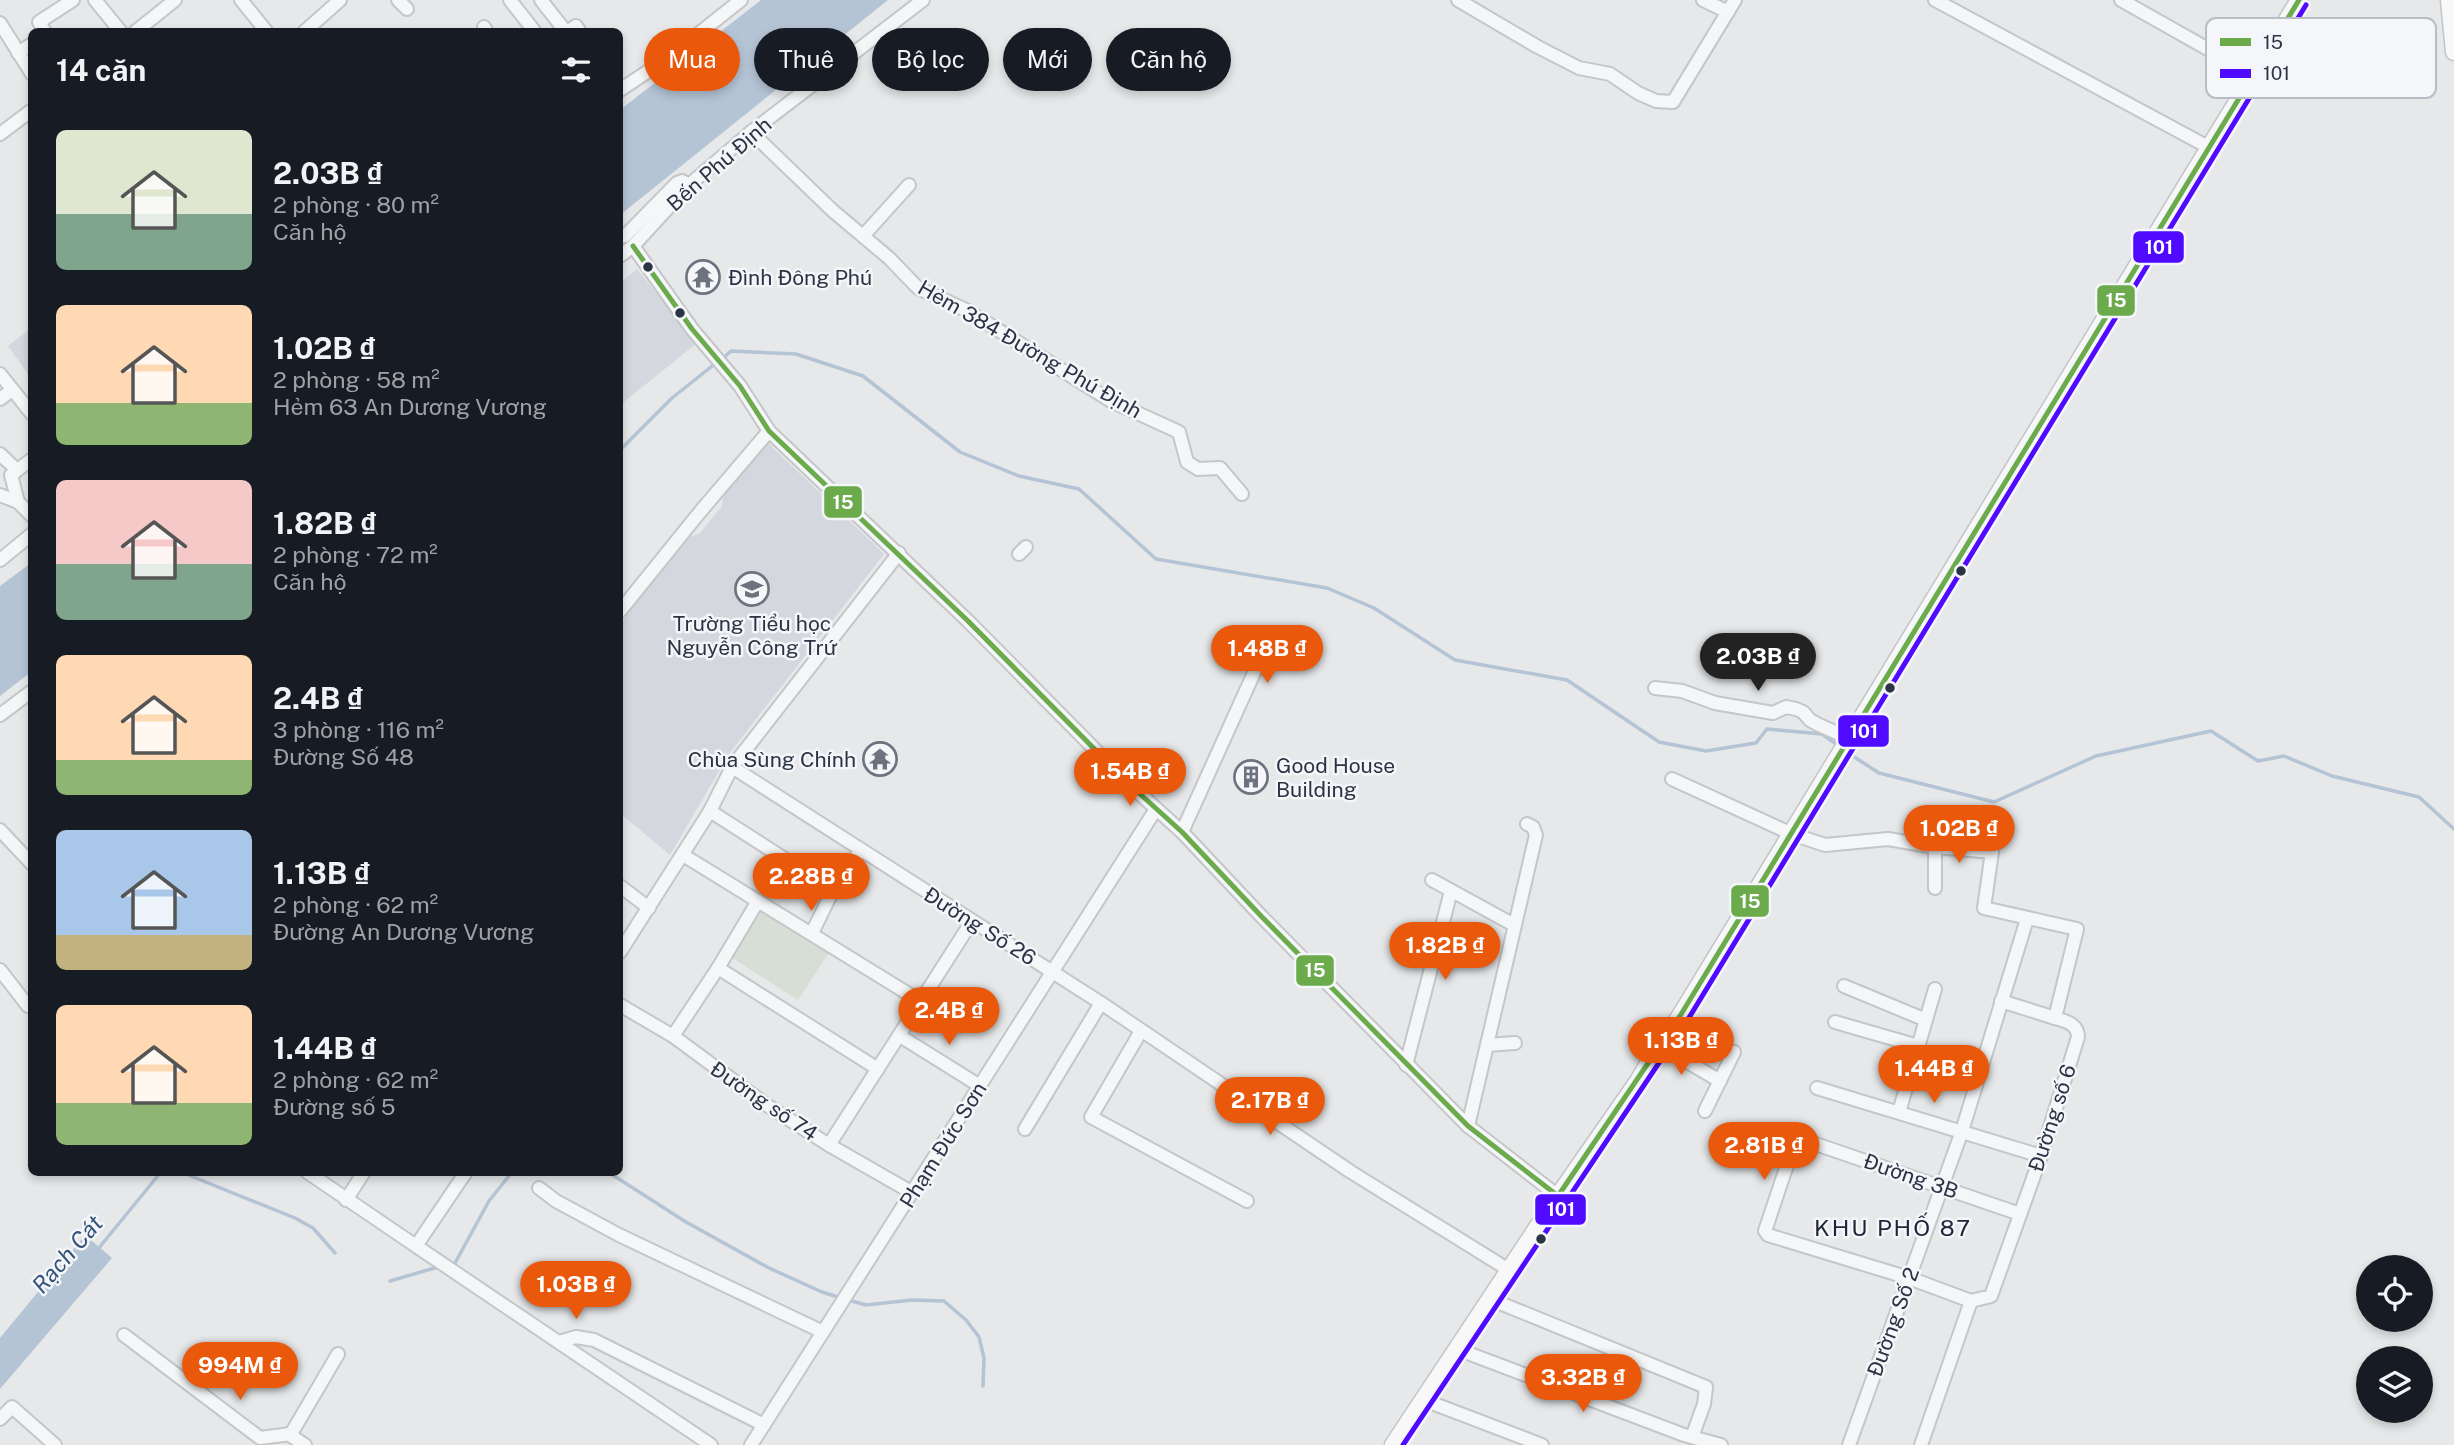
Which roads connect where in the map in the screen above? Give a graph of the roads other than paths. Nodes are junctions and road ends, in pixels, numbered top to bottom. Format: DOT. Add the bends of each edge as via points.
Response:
graph roads {
  1 [pos="73,0"];
  2 [pos="95,0"];
  3 [pos="175,0"];
  4 [pos="340,0"];
  5 [pos="510,0"];
  6 [pos="541,0"];
  7 [pos="741,0"];
  8 [pos="923,0"];
  9 [pos="1459,0"];
  10 [pos="1703,0"];
  11 [pos="1735,0"];
  12 [pos="1935,0"];
  13 [pos="2299,0"];
  14 [pos="2449,0"];
  15 [pos="247,2"];
  16 [pos="2128,2"];
  17 [pos="1728,12"];
  18 [pos="2288,18"];
  19 [pos="0,23"];
  20 [pos="43,28"];
  21 [pos="118,28"];
  22 [pos="140,28"];
  23 [pos="264,28"];
  24 [pos="308,28"];
  25 [pos="532,28"];
  26 [pos="563,28"];
  27 [pos="28,47"];
  28 [pos="2206,47"];
  29 [pos="2454,52"];
  30 [pos="18,53"];
  31 [pos="28,68"];
  32 [pos="623,89"];
  33 [pos="2240,98"];
  34 [pos="28,113"];
  35 [pos="751,132"];
  36 [pos="0,134"];
  37 [pos="2210,148"];
  38 [pos="689,185"];
  39 [pos="909,185"];
  40 [pos="623,236"];
  41 [pos="863,236"];
  42 [pos="633,246"];
  43 [pos="623,254"];
  44 [pos="0,374"];
  45 [pos="12,390"];
  46 [pos="0,399"];
  47 [pos="28,409"];
  48 [pos="769,431"];
  49 [pos="0,454"];
  50 [pos="28,462"];
  51 [pos="17,470"];
  52 [pos="1242,494"];
  53 [pos="0,495"];
  54 [pos="18,502"];
  55 [pos="28,512"];
  56 [pos="28,537"];
  57 [pos="899,552"];
  58 [pos="0,560"];
  59 [pos="623,607"];
  60 [pos="1263,653"];
  61 [pos="1655,688"];
  62 [pos="28,694"];
  63 [pos="0,715"];
  64 [pos="1849,738"];
  65 [pos="732,767"];
  66 [pos="1672,779"];
  67 [pos="1156,809"];
  68 [pos="710,811"];
  69 [pos="1527,824"];
  70 [pos="0,830"];
  71 [pos="1182,832"];
  72 [pos="1792,834"];
  73 [pos="1935,846"];
  74 [pos="861,850"];
  75 [pos="683,855"];
  76 [pos="28,860"];
  77 [pos="1432,880"];
  78 [pos="623,888"];
  79 [pos="1935,888"];
  80 [pos="833,890"];
  81 [pos="1451,891"];
  82 [pos="758,901"];
  83 [pos="649,908"];
  84 [pos="2027,919"];
  85 [pos="972,921"];
  86 [pos="1514,925"];
  87 [pos="812,933"];
  88 [pos="623,947"];
  89 [pos="718,968"];
  90 [pos="0,970"];
  91 [pos="1052,971"];
  92 [pos="1844,986"];
  93 [pos="1935,989"];
  94 [pos="920,1001"];
  95 [pos="2001,1001"];
  96 [pos="1101,1003"];
  97 [pos="28,1006"];
  98 [pos="623,1007"];
  99 [pos="2055,1017"];
  100 [pos="1926,1020"];
  101 [pos="1835,1022"];
  102 [pos="1141,1031"];
  103 [pos="673,1036"];
  104 [pos="900,1036"];
  105 [pos="1515,1043"];
  106 [pos="1487,1045"];
  107 [pos="1658,1045"];
  108 [pos="1918,1046"];
  109 [pos="1734,1052"];
  110 [pos="1406,1065"];
  111 [pos="878,1069"];
  112 [pos="1720,1081"];
  113 [pos="980,1086"];
  114 [pos="1817,1088"];
  115 [pos="1705,1111"];
  116 [pos="1899,1112"];
  117 [pos="1468,1126"];
  118 [pos="1025,1129"];
  119 [pos="1962,1131"];
  120 [pos="829,1145"];
  121 [pos="2041,1156"];
  122 [pos="313,1176"];
  123 [pos="361,1176"];
  124 [pos="463,1176"];
  125 [pos="1942,1187"];
  126 [pos="539,1188"];
  127 [pos="911,1192"];
  128 [pos="1558,1195"];
  129 [pos="346,1200"];
  130 [pos="1247,1201"];
  131 [pos="2020,1214"];
  132 [pos="416,1246"];
  133 [pos="1508,1270"];
  134 [pos="1909,1278"];
  135 [pos="1490,1299"];
  136 [pos="1971,1301"];
  137 [pos="823,1332"];
  138 [pos="124,1335"];
  139 [pos="559,1342"];
  140 [pos="1457,1349"];
  141 [pos="338,1354"];
  142 [pos="1424,1399"];
  143 [pos="0,1419"];
  144 [pos="764,1426"];
  145 [pos="288,1434"];
  146 [pos="1692,1437"];
  147 [pos="55,1445"];
  148 [pos="305,1445"];
  149 [pos="711,1445"];
  150 [pos="751,1445"];
  151 [pos="1393,1445"];
  152 [pos="1542,1445"];
  153 [pos="1721,1445"];
  154 [pos="1849,1445"];
  155 [pos="1921,1445"];
  1 -- 20 [label="street" via="39,22"];
  2 -- 21 [label="street"];
  3 -- 22 [label="street"];
  4 -- 24 [label="street"];
  5 -- 25 [label="street"];
  6 -- 26 [label="street"];
  7 -- 32 [label="street"];
  8 -- 35 [label="street, Bến Phú Định"];
  9 -- 17 [label="street" via="1579,68 1610,74 1638,93 1673,102"];
  10 -- 17 [label="street"];
  11 -- 17 [label="street"];
  12 -- 37 [label="street"];
  13 -- 18 [label="main road"];
  14 -- 29 [label="main road"];
  15 -- 23 [label="street"];
  16 -- 28 [label="street"];
  19 -- 30 [label="street"];
  27 -- 30 [label="street"];
  30 -- 31 [label="street"];
  33 -- 37 [label="main road"];
  34 -- 36 [label="street"];
  35 -- 38 [label="street, Bến Phú Định"];
  35 -- 41 [label="street, Hẻm 384 Đường Phú Định"];
  37 -- 64 [label="main road"];
  38 -- 40 [label="street" via="677,183"];
  38 -- 42 [label="street, Bến Phú Định"];
  39 -- 41 [label="street"];
  41 -- 52 [label="street, Hẻm 384 Đường Phú Định" via="918,288 968,311 1111,401 1179,432 1187,462 1198,469 1220,468"];
  42 -- 43 [label="street, Bến Phú Định"];
  42 -- 48 [label="street"];
  44 -- 45 [label="street"];
  45 -- 46 [label="street"];
  45 -- 47 [label="street"];
  48 -- 57 [label="street"];
  48 -- 59 [label="street"];
  49 -- 51 [label="street"];
  50 -- 51 [label="street"];
  51 -- 54 [label="street" via="11,475"];
  53 -- 54 [label="street"];
  54 -- 55 [label="street"];
  56 -- 58 [label="street"];
  57 -- 65 [label="street"];
  57 -- 67 [label="street"];
  60 -- 71 [label="street"];
  61 -- 64 [label="street" via="1773,713 1786,707 1796,709"];
  62 -- 63 [label="street"];
  64 -- 72 [label="main road"];
  65 -- 68 [label="street"];
  65 -- 74 [label="street, Đường Số 26"];
  66 -- 72 [label="street"];
  67 -- 71 [label="street"];
  67 -- 91 [label="street, Phạm Đức Sơn"];
  68 -- 75 [label="street"];
  68 -- 80 [label="street"];
  69 -- 86 [label="street" via="1534,827 1536,835"];
  70 -- 76 [label="street"];
  71 -- 110 [label="street"];
  72 -- 73 [label="street" via="1825,845 1888,839"];
  72 -- 107 [label="main road"];
  73 -- 79 [label="street"];
  73 -- 84 [label="street" via="1993,852 1984,908"];
  74 -- 80 [label="street"];
  74 -- 85 [label="street, Đường Số 26"];
  75 -- 82 [label="street"];
  75 -- 83 [label="street"];
  77 -- 81 [label="street"];
  78 -- 83 [label="street"];
  80 -- 87 [label="street"];
  81 -- 86 [label="street"];
  81 -- 110 [label="street"];
  82 -- 87 [label="street"];
  82 -- 89 [label="street"];
  83 -- 88 [label="street"];
  84 -- 95 [label="street, Đường Số 2"];
  84 -- 99 [label="street" via="2077,929"];
  85 -- 91 [label="street, Đường Số 26"];
  85 -- 94 [label="street"];
  86 -- 106 [label="street"];
  87 -- 94 [label="street"];
  89 -- 103 [label="street"];
  89 -- 111 [label="street"];
  90 -- 97 [label="street"];
  91 -- 96 [label="street, Đường Số 26"];
  91 -- 113 [label="street, Phạm Đức Sơn"];
  92 -- 100 [label="street"];
  93 -- 100 [label="street"];
  94 -- 104 [label="street"];
  95 -- 99 [label="street"];
  95 -- 119 [label="street, Đường Số 2"];
  96 -- 102 [label="street, Đường Số 26"];
  96 -- 118 [label="street"];
  98 -- 103 [label="street, Đường số 74"];
  99 -- 121 [label="street, Đường số 6" via="2074,1026 2078,1037"];
  100 -- 108 [label="street"];
  101 -- 108 [label="street"];
  102 -- 130 [label="street" via="1091,1117"];
  102 -- 133 [label="street, Đường Số 26" via="1351,1172"];
  103 -- 120 [label="street, Đường số 74"];
  104 -- 111 [label="street"];
  104 -- 113 [label="street"];
  105 -- 106 [label="street"];
  106 -- 117 [label="street"];
  107 -- 112 [label="street"];
  107 -- 128 [label="main road"];
  108 -- 116 [label="street"];
  109 -- 112 [label="street"];
  110 -- 117 [label="street"];
  111 -- 120 [label="street"];
  112 -- 115 [label="street"];
  113 -- 127 [label="street, Phạm Đức Sơn"];
  114 -- 116 [label="street"];
  116 -- 119 [label="street"];
  117 -- 128 [label="street"];
  119 -- 121 [label="street"];
  119 -- 125 [label="street, Đường Số 2"];
  120 -- 127 [label="street, Đường số 74"];
  121 -- 131 [label="street, Đường số 6"];
  122 -- 129 [label="street"];
  123 -- 129 [label="street"];
  124 -- 132 [label="street"];
  125 -- 131 [label="street, Đường 3B"];
  125 -- 134 [label="street, Đường Số 2"];
  125 -- 134 [label="street, Đường 3B" via="1801,1139 1794,1144 1765,1231 1768,1235"];
  126 -- 137 [label="street" via="618,1235"];
  127 -- 137 [label="street, Phạm Đức Sơn"];
  128 -- 133 [label="main road"];
  129 -- 132 [label="street"];
  131 -- 136 [label="street, Đường số 6" via="1992,1296"];
  132 -- 139 [label="street"];
  133 -- 135 [label="main road"];
  134 -- 136 [label="street"];
  134 -- 154 [label="street, Đường Số 2"];
  135 -- 140 [label="main road"];
  135 -- 146 [label="street" via="1706,1387"];
  136 -- 155 [label="street"];
  137 -- 144 [label="street, Phạm Đức Sơn"];
  138 -- 145 [label="street" via="260,1438"];
  139 -- 144 [label="street" via="585,1337 594,1340"];
  139 -- 149 [label="street"];
  140 -- 142 [label="main road"];
  140 -- 146 [label="street"];
  141 -- 145 [label="street"];
  142 -- 151 [label="main road"];
  142 -- 152 [label="street"];
  143 -- 147 [label="street" via="12,1407"];
  144 -- 150 [label="street, Phạm Đức Sơn"];
  145 -- 148 [label="street"];
  146 -- 153 [label="street"];
}
